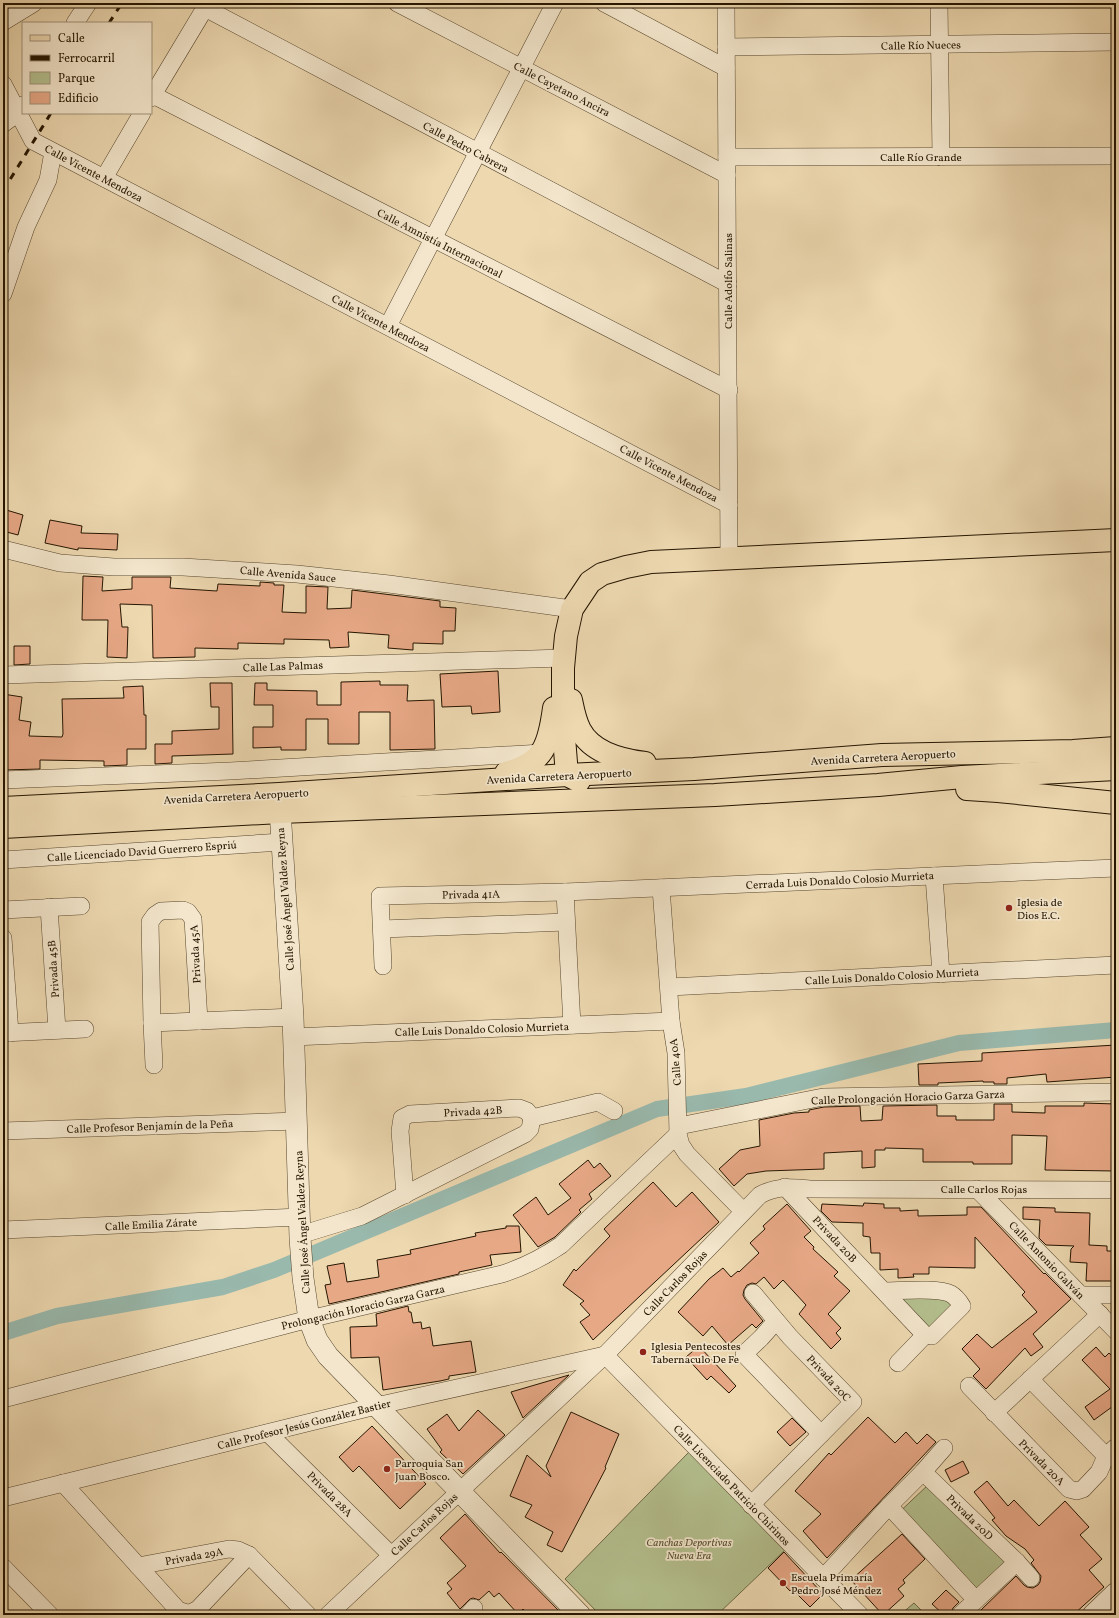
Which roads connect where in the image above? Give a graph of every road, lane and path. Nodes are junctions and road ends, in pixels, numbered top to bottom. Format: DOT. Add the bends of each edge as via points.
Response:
graph roads {
  1 [pos="34,3"];
  2 [pos="88,3"];
  3 [pos="397,3"];
  4 [pos="555,3"];
  5 [pos="604,3"];
  6 [pos="726,3"];
  7 [pos="939,3"];
  8 [pos="206,6"];
  9 [pos="3,22"];
  10 [pos="76,22"];
  11 [pos="1116,42"];
  12 [pos="939,44"];
  13 [pos="726,47"];
  14 [pos="522,68"];
  15 [pos="726,68"];
  16 [pos="3,84"];
  17 [pos="152,97"];
  18 [pos="20,109"];
  19 [pos="22,114"];
  20 [pos="141,114"];
  21 [pos="3,124"];
  22 [pos="53,152"];
  23 [pos="478,153"];
  24 [pos="1116,156"];
  25 [pos="727,157"];
  26 [pos="941,157"];
  27 [pos="727,175"];
  28 [pos="104,178"];
  29 [pos="433,240"];
  30 [pos="728,284"];
  31 [pos="3,294"];
  32 [pos="388,326"];
  33 [pos="729,390"];
  34 [pos="730,505"];
  35 [pos="1116,540"];
  36 [pos="3,549"];
  37 [pos="730,559"];
  38 [pos="572,609"];
  39 [pos="563,663"];
  40 [pos="3,675"];
  41 [pos="1116,748"];
  42 [pos="542,753"];
  43 [pos="694,769"];
  44 [pos="1116,769"];
  45 [pos="567,775"];
  46 [pos="3,780"];
  47 [pos="465,781"];
  48 [pos="878,785"];
  49 [pos="675,797"];
  50 [pos="280,803"];
  51 [pos="1116,803"];
  52 [pos="3,808"];
  53 [pos="3,827"];
  54 [pos="282,842"];
  55 [pos="3,860"];
  56 [pos="1116,868"];
  57 [pos="934,876"];
  58 [pos="661,888"];
  59 [pos="565,892"];
  60 [pos="81,906"];
  61 [pos="48,907"];
  62 [pos="3,910"];
  63 [pos="566,922"];
  64 [pos="382,929"];
  65 [pos="3,938"];
  66 [pos="1116,965"];
  67 [pos="384,966"];
  68 [pos="941,974"];
  69 [pos="669,987"];
  70 [pos="671,1020"];
  71 [pos="199,1021"];
  72 [pos="152,1023"];
  73 [pos="572,1025"];
  74 [pos="293,1027"];
  75 [pos="85,1029"];
  76 [pos="57,1030"];
  77 [pos="6,1033"];
  78 [pos="154,1065"];
  79 [pos="1116,1092"];
  80 [pos="614,1111"];
  81 [pos="532,1118"];
  82 [pos="296,1121"];
  83 [pos="678,1125"];
  84 [pos="3,1131"];
  85 [pos="785,1187"];
  86 [pos="977,1189"];
  87 [pos="1116,1190"];
  88 [pos="405,1195"];
  89 [pos="743,1212"];
  90 [pos="3,1230"];
  91 [pos="300,1230"];
  92 [pos="884,1291"];
  93 [pos="753,1293"];
  94 [pos="1081,1295"];
  95 [pos="1116,1295"];
  96 [pos="1100,1314"];
  97 [pos="309,1319"];
  98 [pos="776,1321"];
  99 [pos="1116,1331"];
  100 [pos="925,1335"];
  101 [pos="605,1355"];
  102 [pos="898,1363"];
  103 [pos="1030,1379"];
  104 [pos="969,1386"];
  105 [pos="3,1399"];
  106 [pos="376,1406"];
  107 [pos="994,1413"];
  108 [pos="268,1433"];
  109 [pos="821,1434"];
  110 [pos="944,1448"];
  111 [pos="1111,1452"];
  112 [pos="923,1472"];
  113 [pos="62,1484"];
  114 [pos="460,1491"];
  115 [pos="3,1498"];
  116 [pos="751,1504"];
  117 [pos="889,1506"];
  118 [pos="249,1555"];
  119 [pos="391,1555"];
  120 [pos="1017,1562"];
  121 [pos="3,1566"];
  122 [pos="138,1566"];
  123 [pos="824,1578"];
  124 [pos="1031,1578"];
  125 [pos="1116,1593"];
  126 [pos="976,1600"];
  127 [pos="186,1614"];
  128 [pos="50,1615"];
  129 [pos="308,1615"];
  130 [pos="328,1615"];
  131 [pos="580,1615"];
  132 [pos="860,1615"];
  133 [pos="960,1615"];
  134 [pos="1093,1615"];
  1 -- 9 [label="street"];
  2 -- 10 [label="street"];
  3 -- 14 [label="street, Calle Cayetano Ancira"];
  4 -- 14 [label="street"];
  5 -- 15 [label="street"];
  6 -- 13 [label="street, Calle Adolfo Salinas"];
  7 -- 12 [label="street"];
  8 -- 17 [label="street"];
  8 -- 23 [label="street, Calle Pedro Cabrera"];
  11 -- 12 [label="street, Calle Río Nueces"];
  12 -- 13 [label="street, Calle Río Nueces"];
  12 -- 26 [label="street"];
  13 -- 15 [label="street, Calle Adolfo Salinas"];
  14 -- 23 [label="street"];
  14 -- 27 [label="street, Calle Cayetano Ancira"];
  15 -- 25 [label="street, Calle Adolfo Salinas"];
  16 -- 18 [label="street"];
  17 -- 29 [label="street, Calle Amnistía Internacional"];
  18 -- 21 [label="street"];
  19 -- 22 [label="street, Calle Vicente Mendoza" via="33,141"];
  20 -- 28 [label="street"];
  22 -- 28 [label="street, Calle Vicente Mendoza"];
  22 -- 31 [label="street" via="48,180 26,227"];
  23 -- 29 [label="street"];
  23 -- 30 [label="street, Calle Pedro Cabrera"];
  24 -- 26 [label="street, Calle Río Grande"];
  25 -- 26 [label="street, Calle Río Grande"];
  25 -- 27 [label="street, Calle Adolfo Salinas"];
  27 -- 30 [label="street, Calle Adolfo Salinas"];
  28 -- 32 [label="street, Calle Vicente Mendoza"];
  29 -- 32 [label="street"];
  29 -- 33 [label="street, Calle Amnistía Internacional"];
  30 -- 33 [label="street, Calle Adolfo Salinas"];
  32 -- 34 [label="street, Calle Vicente Mendoza"];
  33 -- 34 [label="street, Calle Adolfo Salinas"];
  34 -- 37 [label="street, Calle Adolfo Salinas"];
  35 -- 37 [label="main road"];
  36 -- 38 [label="street, Calle Avenida Sauce" via="67,564 114,567 183,566 297,574"];
  37 -- 38 [label="main road" via="651,562 626,566 602,574 590,582"];
  38 -- 39 [label="main road"];
  39 -- 40 [label="street, Calle Las Palmas"];
  39 -- 42 [label="main road" via="549,738"];
  39 -- 43 [label="main road" via="580,732 596,748 618,758"];
  39 -- 45 [label="main road"];
  41 -- 43 [label="main road, Avenida Carretera Aeropuerto" via="882,755"];
  42 -- 46 [label="street" via="230,771"];
  42 -- 47 [label="main road" via="520,769"];
  43 -- 45 [label="main road, Avenida Carretera Aeropuerto"];
  44 -- 48 [label="main road, Avenida Carretera Aeropuerto" via="962,777"];
  45 -- 47 [label="main road, Avenida Carretera Aeropuerto"];
  45 -- 49 [label="main road" via="583,783"];
  47 -- 50 [label="main road, Avenida Carretera Aeropuerto"];
  48 -- 49 [label="main road, Avenida Carretera Aeropuerto"];
  48 -- 51 [label="main road" via="998,791"];
  49 -- 50 [label="main road, Avenida Carretera Aeropuerto"];
  50 -- 52 [label="main road, Avenida Carretera Aeropuerto"];
  50 -- 53 [label="main road, Avenida Carretera Aeropuerto"];
  50 -- 54 [label="street, Calle José Ángel Valdez Reyna"];
  54 -- 55 [label="street, Calle Licenciado David Guerrero Espriú"];
  54 -- 74 [label="street, Calle José Ángel Valdez Reyna"];
  56 -- 57 [label="street, Cerrada Luis Donaldo Colosio Murrieta"];
  57 -- 58 [label="street, Cerrada Luis Donaldo Colosio Murrieta"];
  57 -- 68 [label="street"];
  58 -- 59 [label="street, Cerrada Luis Donaldo Colosio Murrieta"];
  58 -- 69 [label="street, Calle 40A"];
  59 -- 63 [label="street"];
  59 -- 64 [label="street, Privada 41A" via="380,896"];
  60 -- 61 [label="street"];
  61 -- 62 [label="street"];
  61 -- 76 [label="street, Privada 45B"];
  63 -- 64 [label="street"];
  63 -- 73 [label="street"];
  64 -- 67 [label="street, Privada 41A"];
  65 -- 77 [label="street"];
  66 -- 68 [label="street, Calle Luis Donaldo Colosio Murrieta"];
  68 -- 69 [label="street, Calle Luis Donaldo Colosio Murrieta"];
  69 -- 70 [label="street, Calle 40A"];
  70 -- 73 [label="street, Calle Luis Donaldo Colosio Murrieta"];
  70 -- 83 [label="street, Calle 40A" via="676,1053"];
  71 -- 72 [label="street"];
  71 -- 72 [label="street, Privada 45A" via="193,919 183,910 155,914 150,922"];
  71 -- 74 [label="street"];
  72 -- 78 [label="street, Privada 45A"];
  73 -- 74 [label="street, Calle Luis Donaldo Colosio Murrieta"];
  74 -- 82 [label="street, Calle José Ángel Valdez Reyna"];
  75 -- 76 [label="street"];
  76 -- 77 [label="street"];
  79 -- 83 [label="street, Calle Prolongación Horacio Garza Garza" via="823,1097"];
  80 -- 81 [label="street" via="598,1102"];
  81 -- 88 [label="street, Calle Emilia Zárate" via="530,1129 525,1134"];
  81 -- 88 [label="street, Privada 42B" via="527,1111 519,1108 410,1114 402,1118 400,1131"];
  82 -- 84 [label="street, Calle Profesor Benjamín de la Peña"];
  82 -- 91 [label="street, Calle José Ángel Valdez Reyna"];
  83 -- 89 [label="street, Calle 40A" via="681,1145 687,1154"];
  83 -- 97 [label="street, Prolongación Horacio Garza Garza" via="562,1245 525,1267"];
  85 -- 86 [label="street, Calle Carlos Rojas"];
  85 -- 89 [label="street, Calle Carlos Rojas" via="771,1189 760,1195"];
  85 -- 92 [label="street, Privada 20B"];
  86 -- 87 [label="street, Calle Carlos Rojas"];
  86 -- 94 [label="street, Calle Antonio Galván"];
  88 -- 91 [label="street, Calle Emilia Zárate" via="362,1216"];
  89 -- 101 [label="street, Calle Carlos Rojas"];
  90 -- 91 [label="street, Calle Emilia Zárate"];
  91 -- 97 [label="street, Calle José Ángel Valdez Reyna"];
  92 -- 100 [label="street, Privada 20B"];
  92 -- 100 [label="street" via="939,1291 950,1293 958,1299 962,1306 932,1336"];
  93 -- 98 [label="street, Privada 20C"];
  94 -- 95 [label="street"];
  94 -- 96 [label="street, Calle Antonio Galván"];
  96 -- 99 [label="street, Calle Antonio Galván"];
  96 -- 103 [label="street"];
  97 -- 105 [label="street, Prolongación Horacio Garza Garza"];
  97 -- 106 [label="street, Calle José Ángel Valdez Reyna" via="317,1340 328,1356"];
  98 -- 109 [label="street" via="744,1354"];
  98 -- 109 [label="street, Privada 20C" via="854,1402"];
  100 -- 102 [label="street"];
  101 -- 106 [label="street, Calle Profesor Jesús González Bastier"];
  101 -- 114 [label="street, Calle Carlos Rojas"];
  101 -- 116 [label="street, Calle Licenciado Patricio Chirinos"];
  103 -- 107 [label="street"];
  103 -- 111 [label="street, Privada 20A"];
  104 -- 107 [label="street, Privada 20A"];
  106 -- 108 [label="street, Calle Profesor Jesús González Bastier"];
  106 -- 114 [label="street, Calle José Ángel Valdez Reyna"];
  107 -- 111 [label="street, Privada 20A" via="1069,1489 1083,1489 1099,1472"];
  108 -- 113 [label="street, Calle Profesor Jesús González Bastier"];
  108 -- 119 [label="street, Privada 28A"];
  109 -- 116 [label="street, Privada 20C"];
  110 -- 112 [label="street"];
  112 -- 117 [label="street"];
  112 -- 120 [label="street, Privada 20D"];
  113 -- 115 [label="street, Calle Profesor Jesús González Bastier"];
  113 -- 122 [label="street, Privada 29A"];
  114 -- 119 [label="street, Calle Carlos Rojas"];
  114 -- 131 [label="street, Calle José Ángel Valdez Reyna"];
  116 -- 123 [label="street, Calle Licenciado Patricio Chirinos"];
  117 -- 123 [label="street"];
  117 -- 126 [label="street"];
  118 -- 122 [label="street, Privada 29A" via="230,1549"];
  118 -- 127 [label="street, Privada 29A" via="198,1609"];
  118 -- 129 [label="street, Privada 29A"];
  119 -- 130 [label="street, Calle Carlos Rojas"];
  120 -- 124 [label="street, Privada 20D"];
  120 -- 126 [label="street"];
  121 -- 128 [label="street"];
  122 -- 127 [label="street, Privada 29A" via="178,1610"];
  123 -- 132 [label="street, Calle Licenciado Patricio Chirinos"];
  125 -- 134 [label="street"];
  126 -- 133 [label="street"];
}
